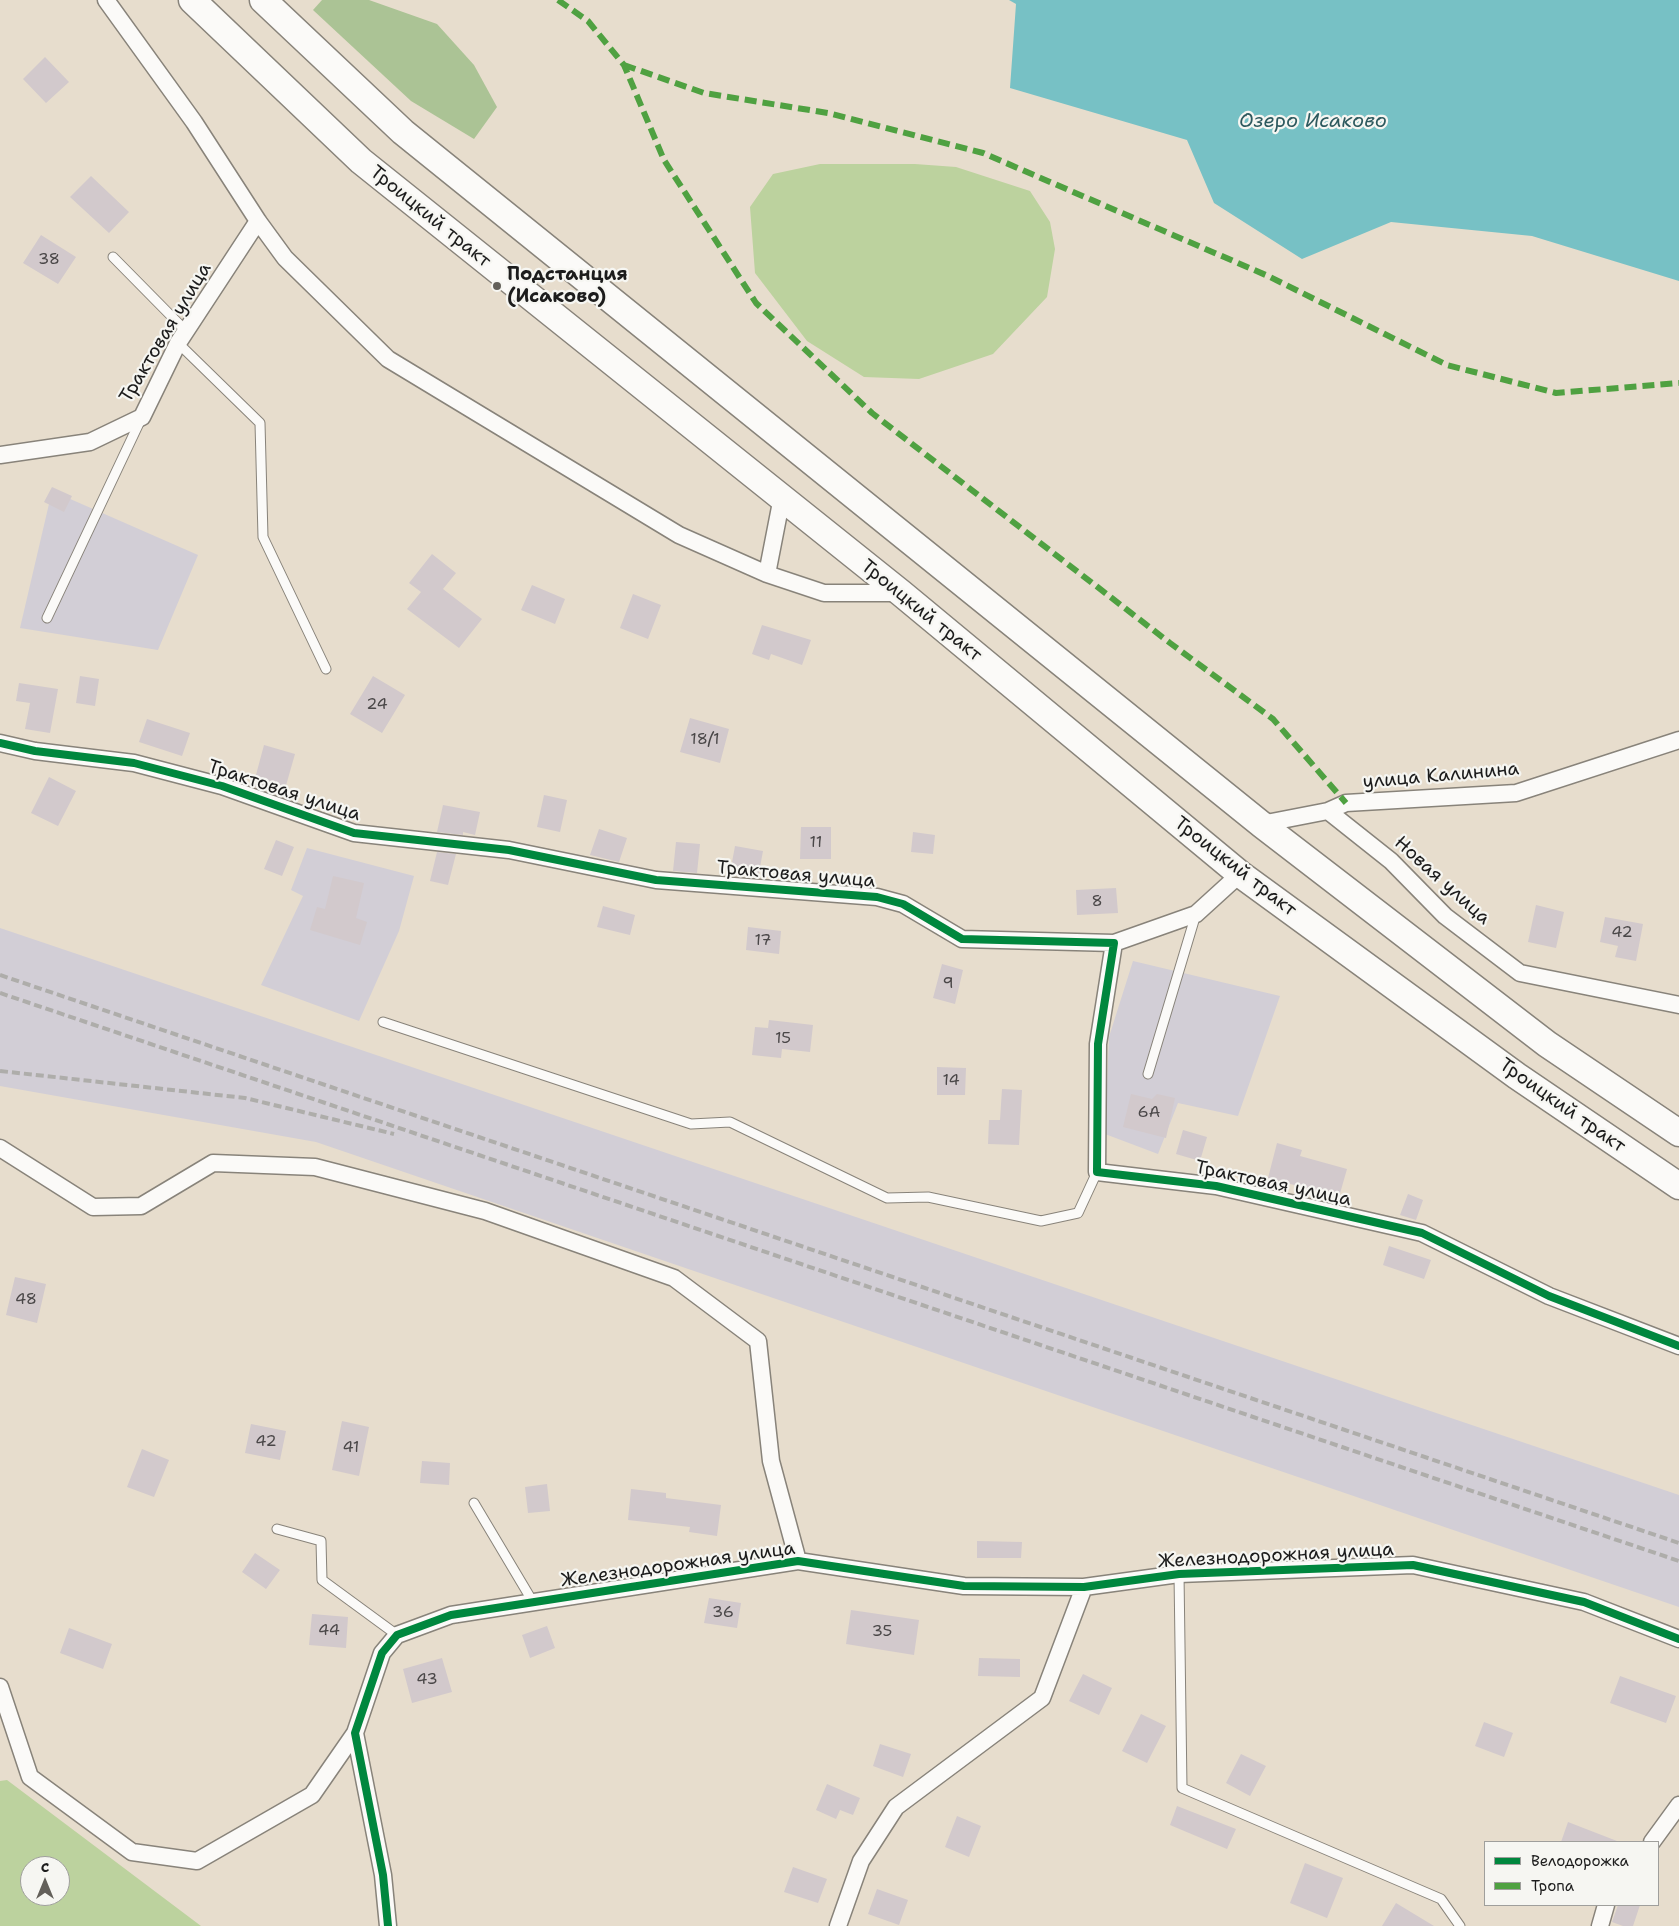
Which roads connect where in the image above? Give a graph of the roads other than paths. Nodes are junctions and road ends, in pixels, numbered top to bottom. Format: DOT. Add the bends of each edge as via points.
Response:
graph roads {
  1 [pos="106,0"];
  2 [pos="192,0"];
  3 [pos="263,0"];
  4 [pos="258,221"];
  5 [pos="113,257"];
  6 [pos="182,337"];
  7 [pos="142,417"];
  8 [pos="0,455"];
  9 [pos="782,497"];
  10 [pos="767,574"];
  11 [pos="901,593"];
  12 [pos="47,618"];
  13 [pos="326,668"];
  14 [pos="1679,740"];
  15 [pos="0,743"];
  16 [pos="1328,811"];
  17 [pos="1261,824"];
  18 [pos="1240,874"];
  19 [pos="1196,914"];
  20 [pos="1114,943"];
  21 [pos="1679,1005"];
  22 [pos="383,1022"];
  23 [pos="1148,1074"];
  24 [pos="1679,1133"];
  25 [pos="0,1148"];
  26 [pos="1097,1172"];
  27 [pos="1679,1186"];
  28 [pos="1679,1346"];
  29 [pos="474,1503"];
  30 [pos="277,1529"];
  31 [pos="798,1561"];
  32 [pos="1179,1574"];
  33 [pos="1084,1587"];
  34 [pos="533,1602"];
  35 [pos="397,1635"];
  36 [pos="1679,1639"];
  37 [pos="0,1687"];
  38 [pos="355,1733"];
  39 [pos="1679,1805"];
  40 [pos="1653,1841"];
  41 [pos="1606,1906"];
  42 [pos="388,1926"];
  43 [pos="838,1926"];
  44 [pos="1460,1926"];
  45 [pos="1600,1926"];
  1 -- 4 [label="street" via="194,122"];
  2 -- 9 [label="main road, Троицкий тракт" via="361,161"];
  3 -- 17 [label="main road" via="403,132"];
  4 -- 6 [label="street, Трактовая улица"];
  4 -- 10 [label="street" via="285,258 388,359 679,535"];
  5 -- 6 [label="lane"];
  6 -- 7 [label="street, Трактовая улица"];
  6 -- 13 [label="lane" via="260,424 263,537"];
  7 -- 8 [label="street, Трактовая улица" via="90,442"];
  7 -- 12 [label="lane"];
  9 -- 10 [label="street"];
  9 -- 11 [label="main road, Троицкий тракт"];
  10 -- 11 [label="street" via="824,593"];
  11 -- 18 [label="main road, Троицкий тракт"];
  14 -- 16 [label="street, улица Калинина" via="1516,793 1346,804"];
  15 -- 20 [label="street, Трактовая улица" via="35,751 134,763 222,786 354,833 510,850 656,880 877,897 903,904 962,939"];
  16 -- 17 [label="street, улица Калинина"];
  16 -- 21 [label="street, Новая улица" via="1391,861 1445,916 1520,972"];
  17 -- 24 [label="main road" via="1547,1044"];
  18 -- 19 [label="street"];
  18 -- 27 [label="main road, Троицкий тракт" via="1517,1076"];
  19 -- 20 [label="street"];
  19 -- 23 [label="lane"];
  20 -- 26 [label="street" via="1098,1044"];
  22 -- 26 [label="lane" via="691,1124 730,1122 887,1198 928,1197 1042,1221 1078,1213"];
  25 -- 31 [label="street, Железнодорожная улица" via="93,1207 141,1206 213,1163 314,1167 485,1211 674,1278 758,1341 771,1461"];
  26 -- 28 [label="street, Трактовая улица" via="1216,1186 1422,1233 1549,1296"];
  29 -- 34 [label="lane"];
  30 -- 35 [label="lane" via="321,1541 322,1580"];
  31 -- 33 [label="street, Железнодорожная улица" via="964,1586"];
  31 -- 34 [label="street, Железнодорожная улица"];
  32 -- 33 [label="street, Железнодорожная улица"];
  32 -- 36 [label="street, Железнодорожная улица" via="1413,1565 1584,1602"];
  32 -- 44 [label="lane" via="1182,1788 1440,1899"];
  33 -- 43 [label="street" via="1042,1698 896,1807 861,1861"];
  34 -- 35 [label="street, Железнодорожная улица" via="451,1615"];
  35 -- 38 [label="street" via="382,1653"];
  37 -- 38 [label="street" via="30,1777 132,1852 197,1861 312,1795"];
  38 -- 42 [label="street" via="383,1875"];
  39 -- 40 [label="street"];
  41 -- 45 [label="street"];
}
